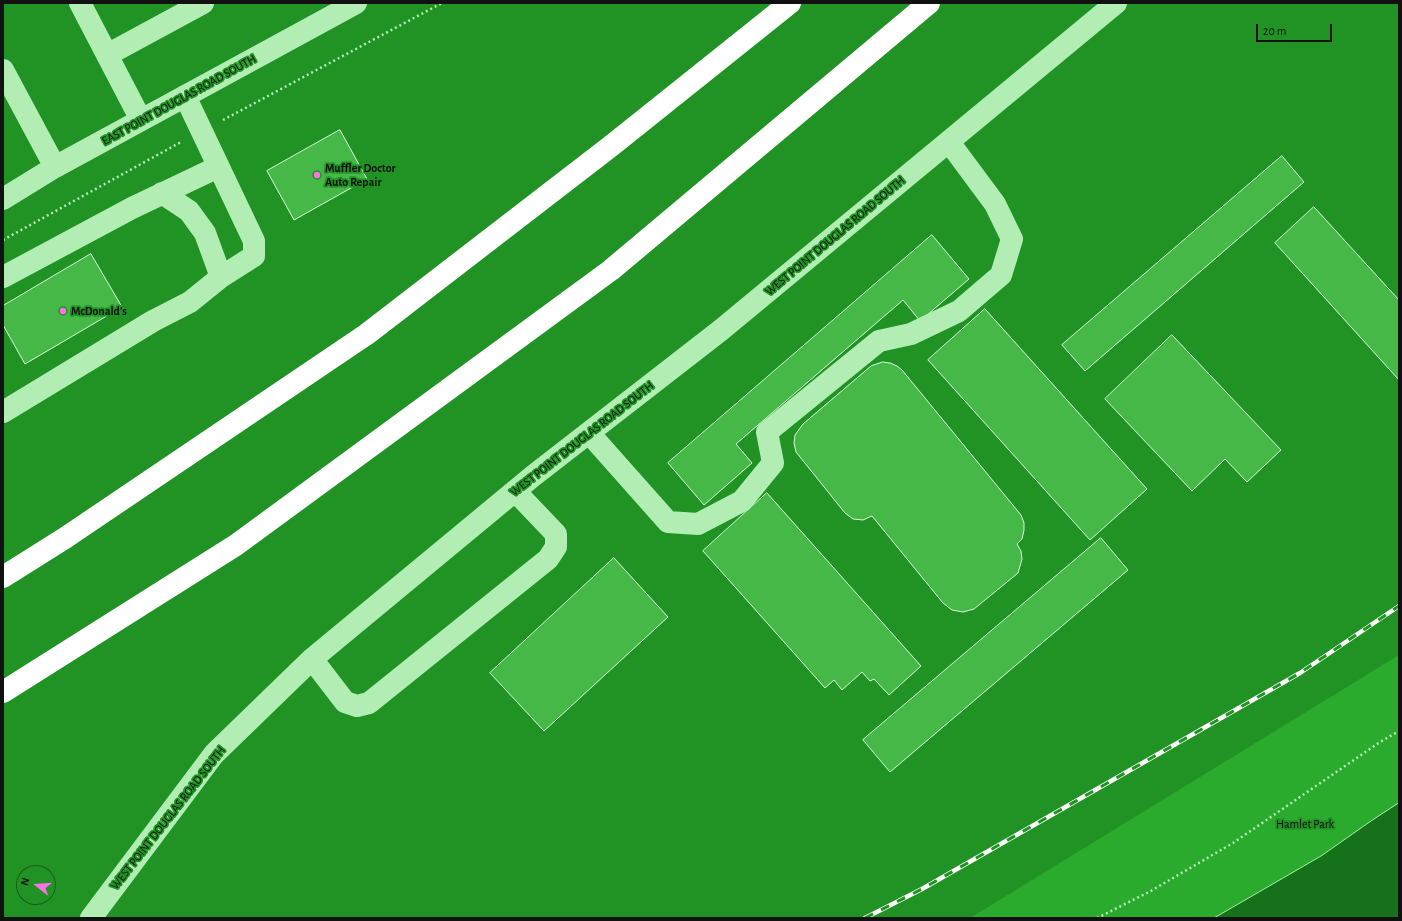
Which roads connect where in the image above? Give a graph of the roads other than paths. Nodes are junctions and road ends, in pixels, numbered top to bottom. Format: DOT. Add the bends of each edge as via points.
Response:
graph roads {
  1 [pos="80,3"];
  2 [pos="203,3"];
  3 [pos="356,3"];
  4 [pos="790,3"];
  5 [pos="928,3"];
  6 [pos="1116,3"];
  7 [pos="108,55"];
  8 [pos="6,81"];
  9 [pos="185,96"];
  10 [pos="141,120"];
  11 [pos="949,142"];
  12 [pos="218,166"];
  13 [pos="55,167"];
  14 [pos="162,193"];
  15 [pos="3,199"];
  16 [pos="3,277"];
  17 [pos="221,277"];
  18 [pos="3,412"];
  19 [pos="589,433"];
  20 [pos="515,491"];
  21 [pos="65,538"];
  22 [pos="3,571"];
  23 [pos="3,577"];
  24 [pos="312,659"];
  25 [pos="3,692"];
  26 [pos="91,918"];
  1 -- 7 [label="street"];
  2 -- 7 [label="street"];
  3 -- 9 [label="street, EAST POINT DOUGLAS ROAD SOUTH"];
  4 -- 21 [label="highway" via="611,146 367,334"];
  5 -- 25 [label="highway" via="612,270 236,545"];
  6 -- 11 [label="street, WEST POINT DOUGLAS ROAD SOUTH"];
  7 -- 10 [label="street"];
  8 -- 13 [label="street"];
  9 -- 10 [label="street, EAST POINT DOUGLAS ROAD SOUTH"];
  9 -- 12 [label="street"];
  10 -- 13 [label="street, EAST POINT DOUGLAS ROAD SOUTH"];
  11 -- 19 [label="street, WEST POINT DOUGLAS ROAD SOUTH" via="721,330"];
  11 -- 19 [label="street" via="995,204 1012,239 1000,275 958,311 911,334 879,341 767,432 773,463 742,500 698,524 668,522"];
  12 -- 14 [label="street"];
  12 -- 17 [label="street" via="254,241 255,250 254,256"];
  13 -- 15 [label="street, EAST POINT DOUGLAS ROAD SOUTH"];
  14 -- 16 [label="street"];
  14 -- 17 [label="street" via="189,211 205,233"];
  17 -- 18 [label="street" via="190,302 153,321"];
  19 -- 20 [label="street, WEST POINT DOUGLAS ROAD SOUTH"];
  20 -- 24 [label="street, WEST POINT DOUGLAS ROAD SOUTH"];
  20 -- 24 [label="street" via="556,534 556,547 548,559 369,703 357,706 345,702"];
  21 -- 22 [label="highway"];
  21 -- 23 [label="highway"];
  24 -- 26 [label="street, WEST POINT DOUGLAS ROAD SOUTH" via="214,754"];
}
